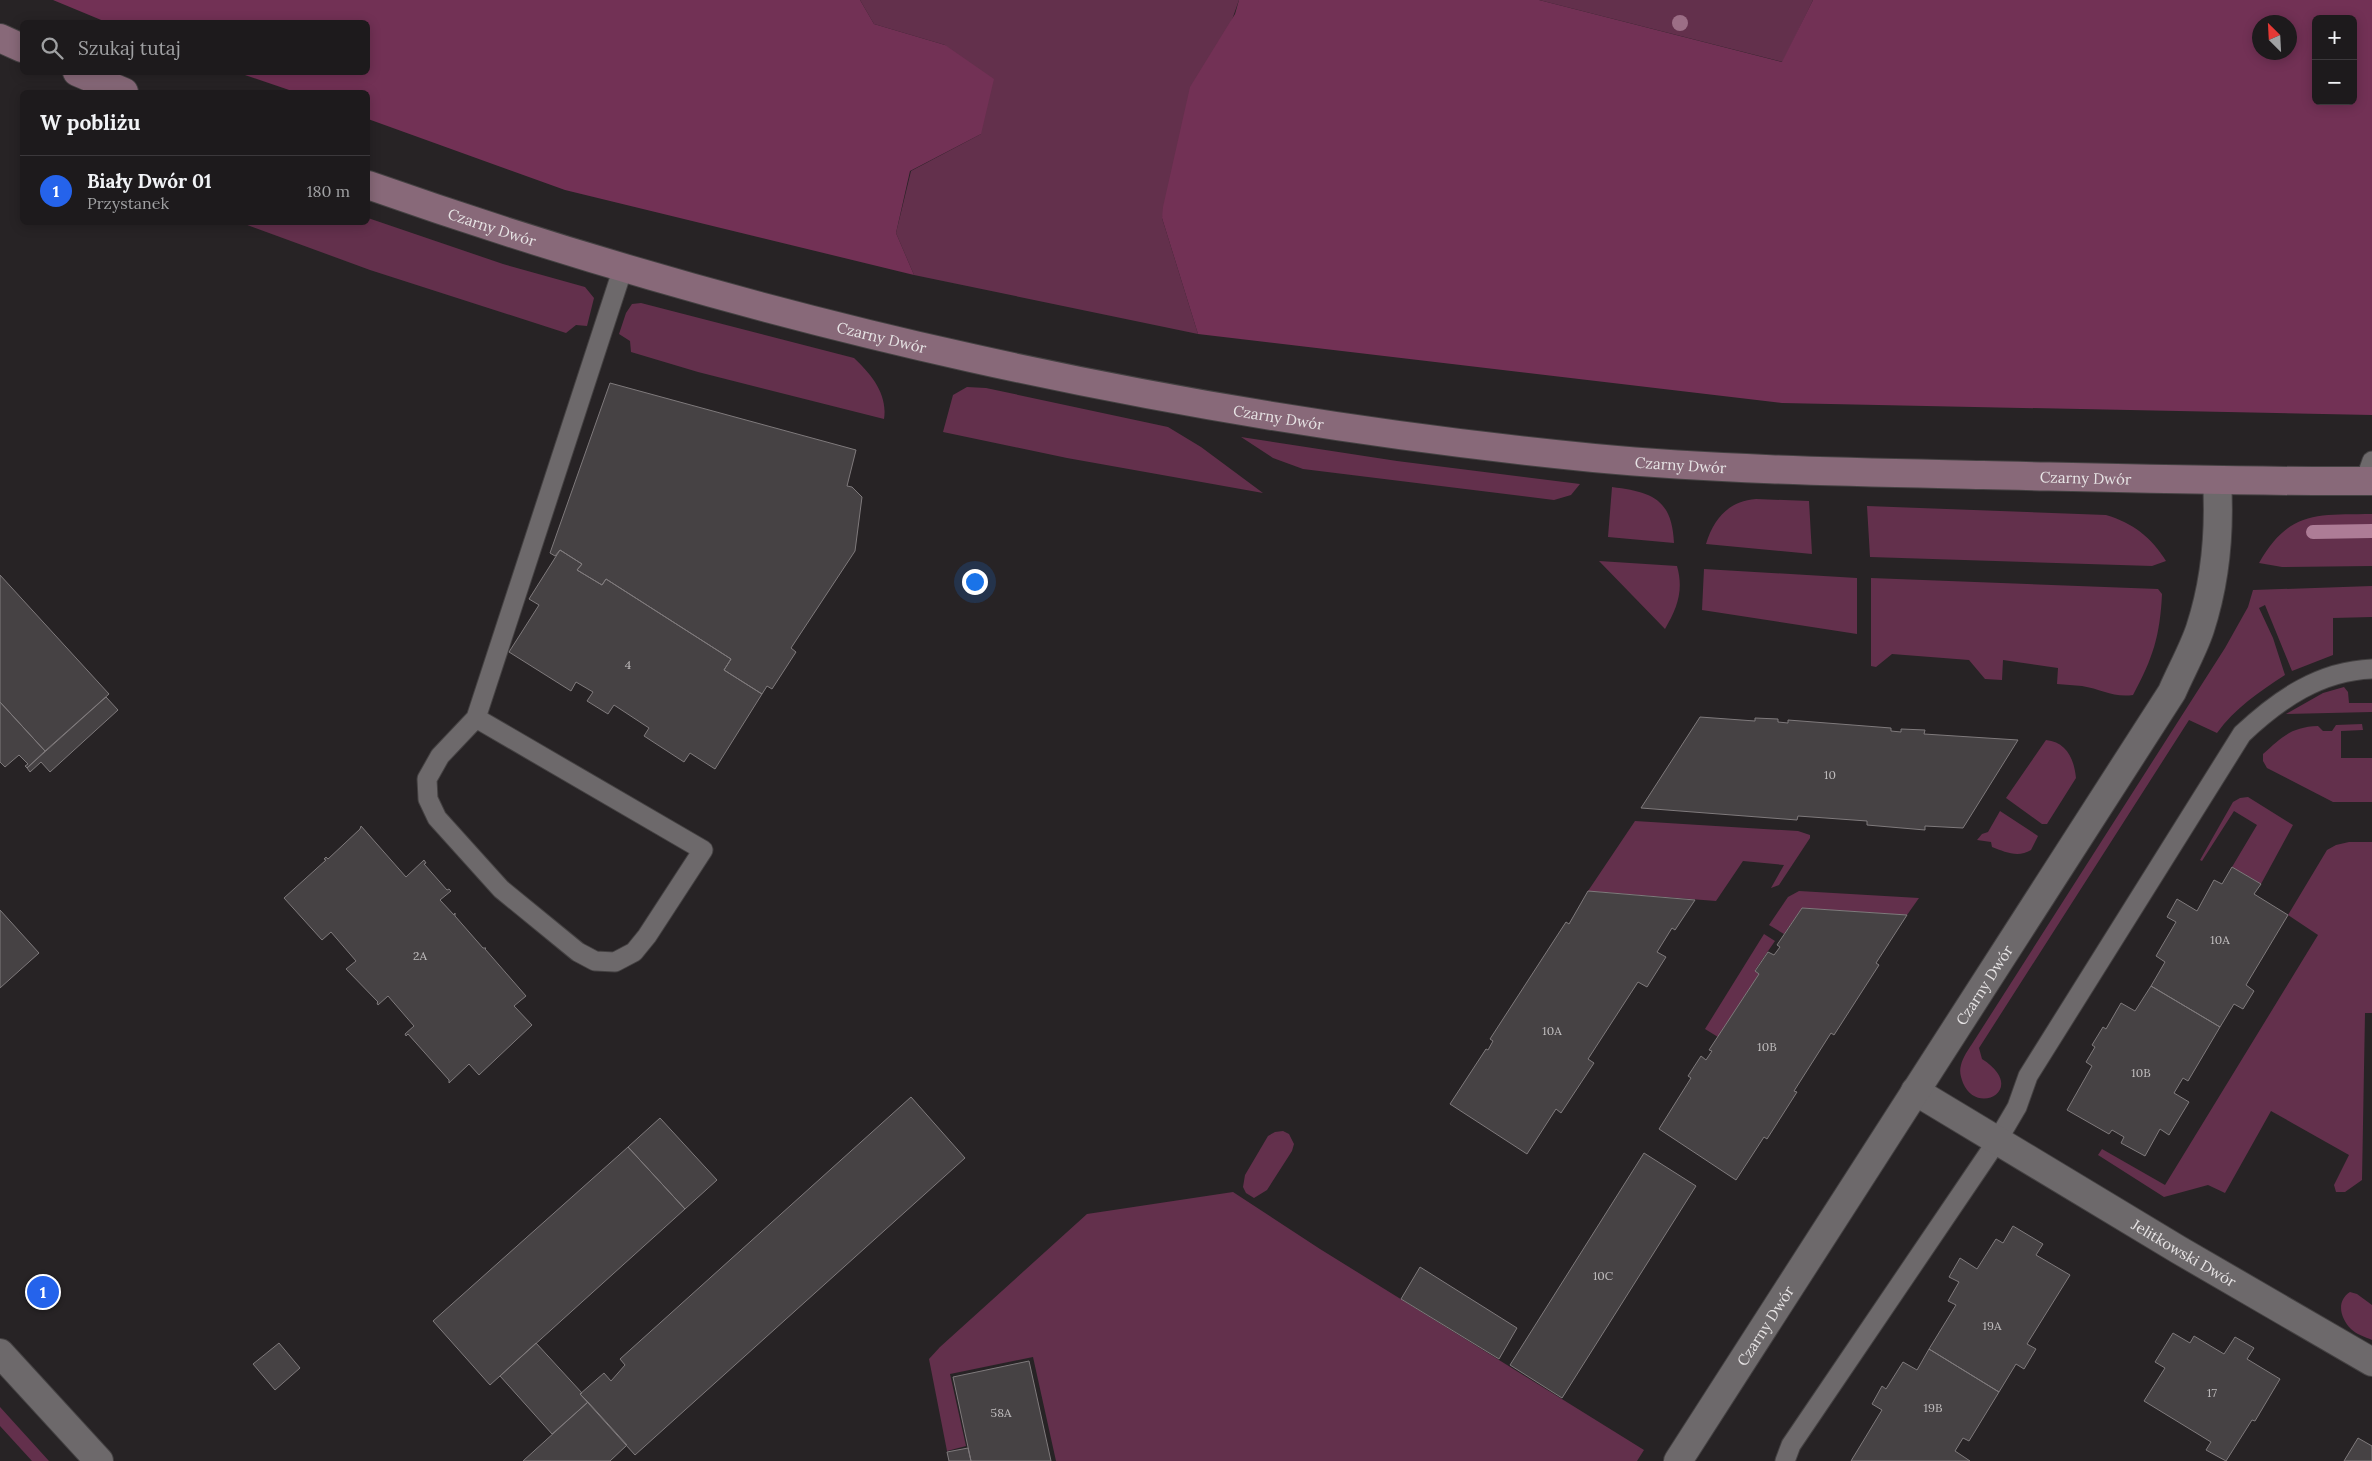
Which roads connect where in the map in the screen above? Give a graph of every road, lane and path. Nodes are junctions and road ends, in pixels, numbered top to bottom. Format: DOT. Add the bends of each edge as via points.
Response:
graph roads {
  1 [pos="0,38"];
  2 [pos="20,47"];
  3 [pos="84,75"];
  4 [pos="119,90"];
  5 [pos="370,187"];
  6 [pos="623,268"];
  7 [pos="2370,474"];
  8 [pos="2218,481"];
  9 [pos="2372,669"];
  10 [pos="476,718"];
  11 [pos="1916,1090"];
  12 [pos="1997,1141"];
  13 [pos="0,1353"];
  14 [pos="2372,1362"];
  15 [pos="98,1461"];
  16 [pos="1678,1461"];
  17 [pos="1785,1461"];
  1 -- 2 [label="main road"];
  3 -- 4 [label="main road"];
  5 -- 6 [label="main road, Czarny Dwór"];
  6 -- 8 [label="main road, Czarny Dwór" via="851,331 1082,381 1266,414 1454,442 1702,466"];
  6 -- 10 [label="lane"];
  7 -- 8 [label="main road, Czarny Dwór"];
  8 -- 11 [label="street, Czarny Dwór" via="2214,576 2200,630 2172,692"];
  9 -- 12 [label="lane" via="2352,670 2320,680 2294,693 2266,711 2242,734 2028,1076 2017,1107"];
  10 -- 10 [label="lane" via="440,756 428,779 428,799 437,818 501,890 578,952 595,961 615,962 634,952 703,850"];
  11 -- 12 [label="street, Jelitkowski Dwór"];
  11 -- 16 [label="street, Czarny Dwór"];
  12 -- 14 [label="street, Jelitkowski Dwór"];
  12 -- 17 [label="lane" via="1791,1445"];
  13 -- 15 [label="street"];
}
